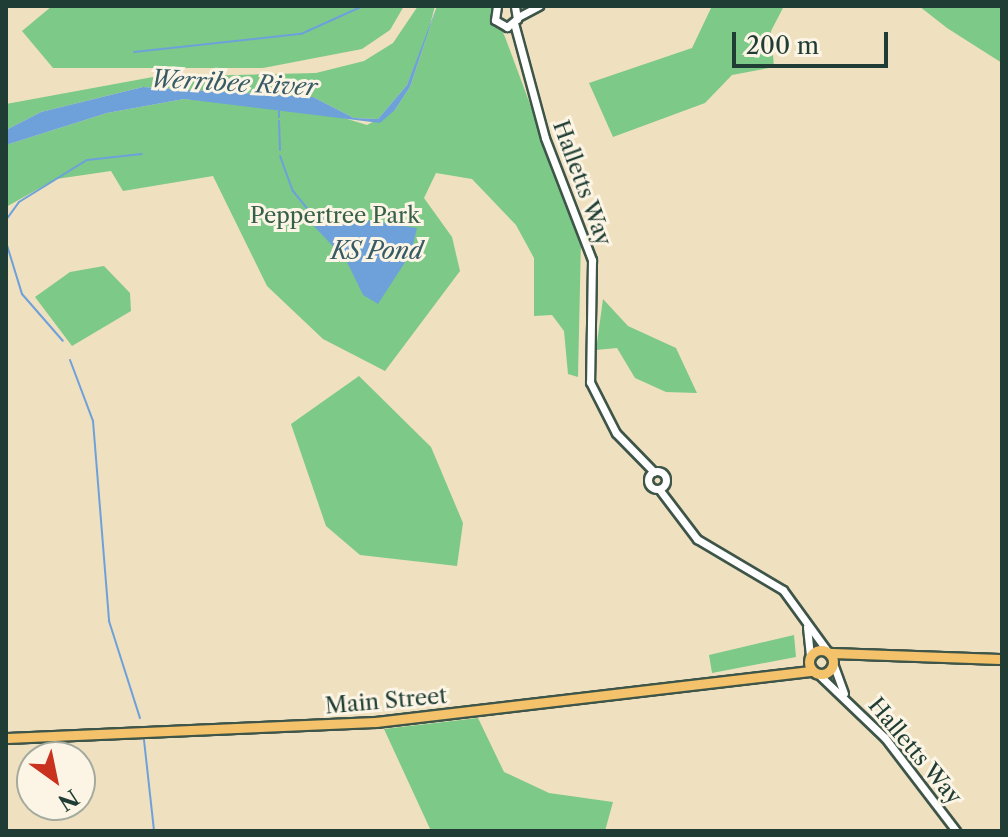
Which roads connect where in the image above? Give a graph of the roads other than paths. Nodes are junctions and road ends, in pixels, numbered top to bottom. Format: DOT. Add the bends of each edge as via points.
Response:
graph roads {
  1 [pos="497,6"];
  2 [pos="515,6"];
  3 [pos="539,6"];
  4 [pos="516,20"];
  5 [pos="503,26"];
  6 [pos="514,39"];
  7 [pos="650,472"];
  8 [pos="661,488"];
  9 [pos="806,623"];
  10 [pos="829,652"];
  11 [pos="887,655"];
  12 [pos="810,657"];
  13 [pos="1002,659"];
  14 [pos="835,664"];
  15 [pos="814,671"];
  16 [pos="766,673"];
  17 [pos="845,695"];
  18 [pos="6,738"];
  19 [pos="956,831"];
  1 -- 5 [label="street" via="495,20"];
  2 -- 4 [label="street, Halletts Way"];
  3 -- 4 [label="street"];
  4 -- 5 [label="street"];
  4 -- 6 [label="street, Halletts Way"];
  5 -- 6 [label="street, Halletts Way"];
  6 -- 7 [label="street, Halletts Way" via="592,260 590,382 604,415"];
  7 -- 8 [label="street"];
  7 -- 8 [label="street" via="664,476"];
  8 -- 9 [label="street" via="697,539 771,580"];
  9 -- 10 [label="street"];
  9 -- 12 [label="street"];
  10 -- 11 [label="main road, Main Street"];
  10 -- 12 [label="main road, Main Street"];
  10 -- 14 [label="main road"];
  11 -- 13 [label="main road"];
  11 -- 14 [label="main road, Main Street"];
  12 -- 15 [label="main road"];
  12 -- 16 [label="main road, Main Street"];
  14 -- 15 [label="main road, Main Street"];
  14 -- 17 [label="street, Halletts Way"];
  15 -- 16 [label="main road, Main Street"];
  15 -- 17 [label="street, Halletts Way"];
  16 -- 18 [label="main road, Main Street" via="376,722"];
  17 -- 19 [label="street, Halletts Way"];
}
